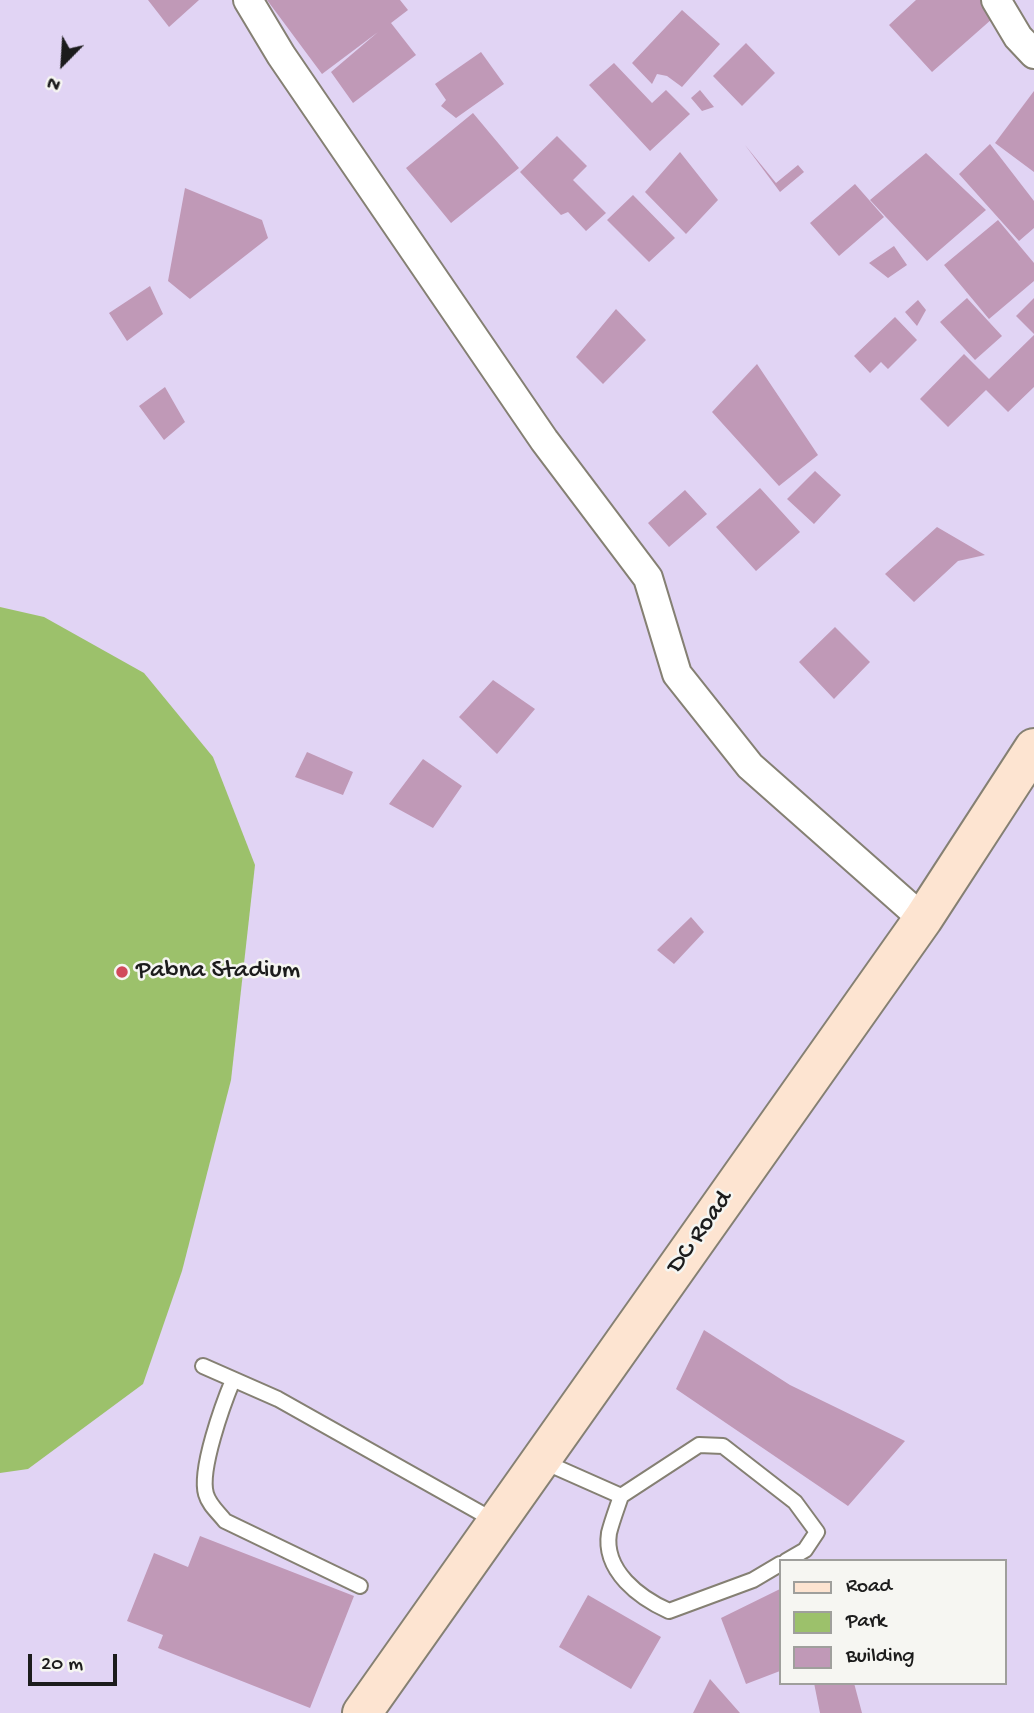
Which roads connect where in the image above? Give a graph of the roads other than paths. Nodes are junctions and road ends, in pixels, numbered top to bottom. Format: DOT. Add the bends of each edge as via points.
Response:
graph roads {
  1 [pos="248,0"];
  2 [pos="996,0"];
  3 [pos="1034,54"];
  4 [pos="1034,748"];
  5 [pos="923,919"];
  6 [pos="203,1366"];
  7 [pos="233,1380"];
  8 [pos="540,1461"];
  9 [pos="621,1496"];
  10 [pos="497,1522"];
  11 [pos="790,1559"];
  12 [pos="778,1565"];
  13 [pos="360,1586"];
  14 [pos="362,1713"];
  1 -- 5 [label="street" via="537,428 648,578 677,674 750,766"];
  2 -- 3 [label="street"];
  4 -- 5 [label="street, DC Road"];
  5 -- 8 [label="street, DC Road"];
  6 -- 7 [label="lane"];
  7 -- 10 [label="lane" via="278,1399"];
  7 -- 13 [label="lane" via="216,1424 204,1490 210,1504 225,1521"];
  8 -- 9 [label="lane"];
  8 -- 10 [label="street, DC Road"];
  9 -- 11 [label="lane" via="699,1445 723,1446 795,1502 817,1532 806,1550"];
  9 -- 12 [label="lane" via="609,1536 611,1557 628,1585 669,1611 753,1580"];
  10 -- 14 [label="street, DC Road"];
}
